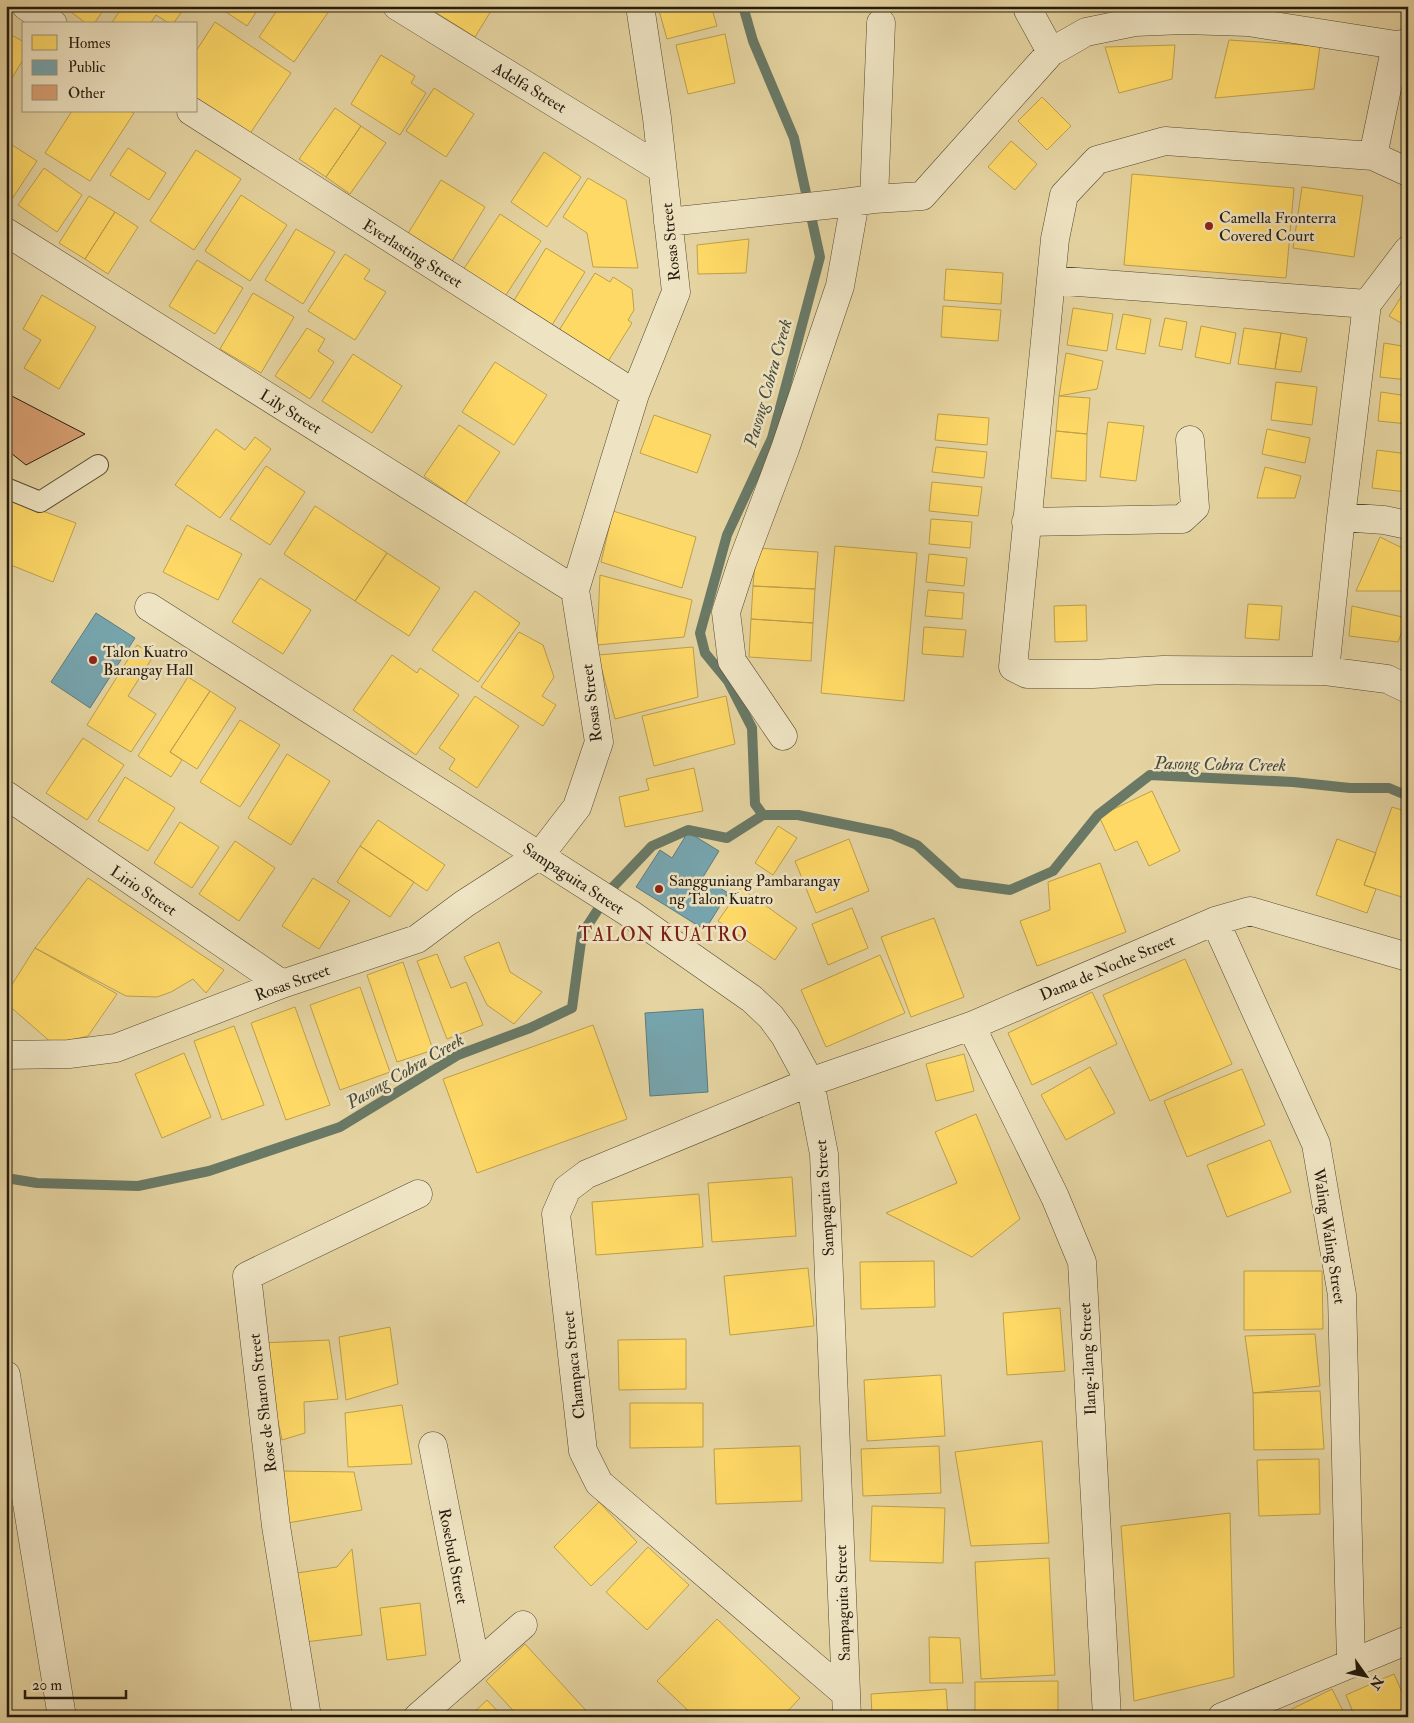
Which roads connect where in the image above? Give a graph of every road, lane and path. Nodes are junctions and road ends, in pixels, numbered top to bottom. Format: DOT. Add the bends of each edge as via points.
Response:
graph roads {
  1 [pos="26,6"];
  2 [pos="397,6"];
  3 [pos="640,6"];
  4 [pos="1028,6"];
  5 [pos="1245,14"];
  6 [pos="50,22"];
  7 [pos="881,23"];
  8 [pos="1402,44"];
  9 [pos="1052,52"];
  10 [pos="193,112"];
  11 [pos="1373,156"];
  12 [pos="662,168"];
  13 [pos="1408,172"];
  14 [pos="855,202"];
  15 [pos="668,222"];
  16 [pos="6,232"];
  17 [pos="1408,250"];
  18 [pos="1051,280"];
  19 [pos="1367,304"];
  20 [pos="635,394"];
  21 [pos="1190,440"];
  22 [pos="98,465"];
  23 [pos="6,488"];
  24 [pos="1341,517"];
  25 [pos="1026,522"];
  26 [pos="1408,525"];
  27 [pos="575,590"];
  28 [pos="149,607"];
  29 [pos="1325,671"];
  30 [pos="1408,689"];
  31 [pos="783,736"];
  32 [pos="6,795"];
  33 [pos="540,855"];
  34 [pos="1215,921"];
  35 [pos="1408,957"];
  36 [pos="282,984"];
  37 [pos="971,1026"];
  38 [pos="6,1038"];
  39 [pos="19,1055"];
  40 [pos="810,1082"];
  41 [pos="418,1194"];
  42 [pos="6,1375"];
  43 [pos="432,1446"];
  44 [pos="17,1516"];
  45 [pos="523,1625"];
  46 [pos="1408,1640"];
  47 [pos="1351,1664"];
  48 [pos="476,1666"];
  49 [pos="846,1705"];
  50 [pos="62,1717"];
  51 [pos="307,1717"];
  52 [pos="418,1717"];
  53 [pos="1107,1717"];
  54 [pos="1222,1717"];
  1 -- 6 [label="street"];
  2 -- 12 [label="street, Adelfa Street"];
  3 -- 12 [label="street, Rosas Street"];
  4 -- 9 [label="street"];
  5 -- 8 [label="street"];
  5 -- 9 [label="street" via="1134,22 1086,32"];
  7 -- 14 [label="street"];
  8 -- 11 [label="street"];
  9 -- 14 [label="street" via="922,196"];
  10 -- 20 [label="street, Everlasting Street"];
  11 -- 13 [label="street"];
  11 -- 18 [label="street" via="1165,141 1097,160 1064,195"];
  12 -- 15 [label="street, Rosas Street"];
  14 -- 15 [label="street"];
  14 -- 31 [label="street" via="840,286 726,612 732,661"];
  15 -- 20 [label="street, Rosas Street" via="676,292"];
  16 -- 27 [label="street, Lily Street"];
  17 -- 19 [label="street"];
  18 -- 19 [label="street"];
  18 -- 25 [label="street"];
  19 -- 24 [label="street"];
  20 -- 27 [label="street, Rosas Street"];
  21 -- 25 [label="street" via="1195,507 1182,519"];
  22 -- 23 [label="lane" via="40,502"];
  24 -- 26 [label="street"];
  24 -- 29 [label="street"];
  25 -- 29 [label="street" via="1013,667 1028,674 1163,670"];
  27 -- 33 [label="street, Rosas Street" via="599,742 577,807"];
  28 -- 33 [label="street, Sampaguita Street"];
  29 -- 30 [label="street" via="1388,679"];
  32 -- 36 [label="street, Lirio Street"];
  33 -- 36 [label="street, Rosas Street" via="417,939"];
  33 -- 40 [label="street, Sampaguita Street" via="629,912 752,999 785,1036"];
  34 -- 35 [label="street, Dama de Noche Street" via="1250,911"];
  34 -- 37 [label="street, Dama de Noche Street"];
  34 -- 47 [label="street, Waling Waling Street" via="1312,1135 1317,1154 1342,1295"];
  36 -- 39 [label="street, Rosas Street" via="116,1048 69,1054"];
  37 -- 40 [label="street, Dama de Noche Street"];
  37 -- 53 [label="street, Ilang-ilang Street" via="1055,1196 1082,1262"];
  38 -- 39 [label="street"];
  40 -- 49 [label="street, Sampaguita Street" via="824,1154"];
  40 -- 49 [label="street, Champaca Street" via="587,1174 567,1190 556,1214 582,1451 599,1483"];
  41 -- 51 [label="street, Rose de Sharon Street" via="247,1276 276,1526"];
  42 -- 44 [label="street"];
  43 -- 48 [label="street, Rosebud Street"];
  44 -- 50 [label="street"];
  45 -- 48 [label="street"];
  46 -- 47 [label="street"];
  47 -- 54 [label="street"];
  48 -- 52 [label="street"];
}
